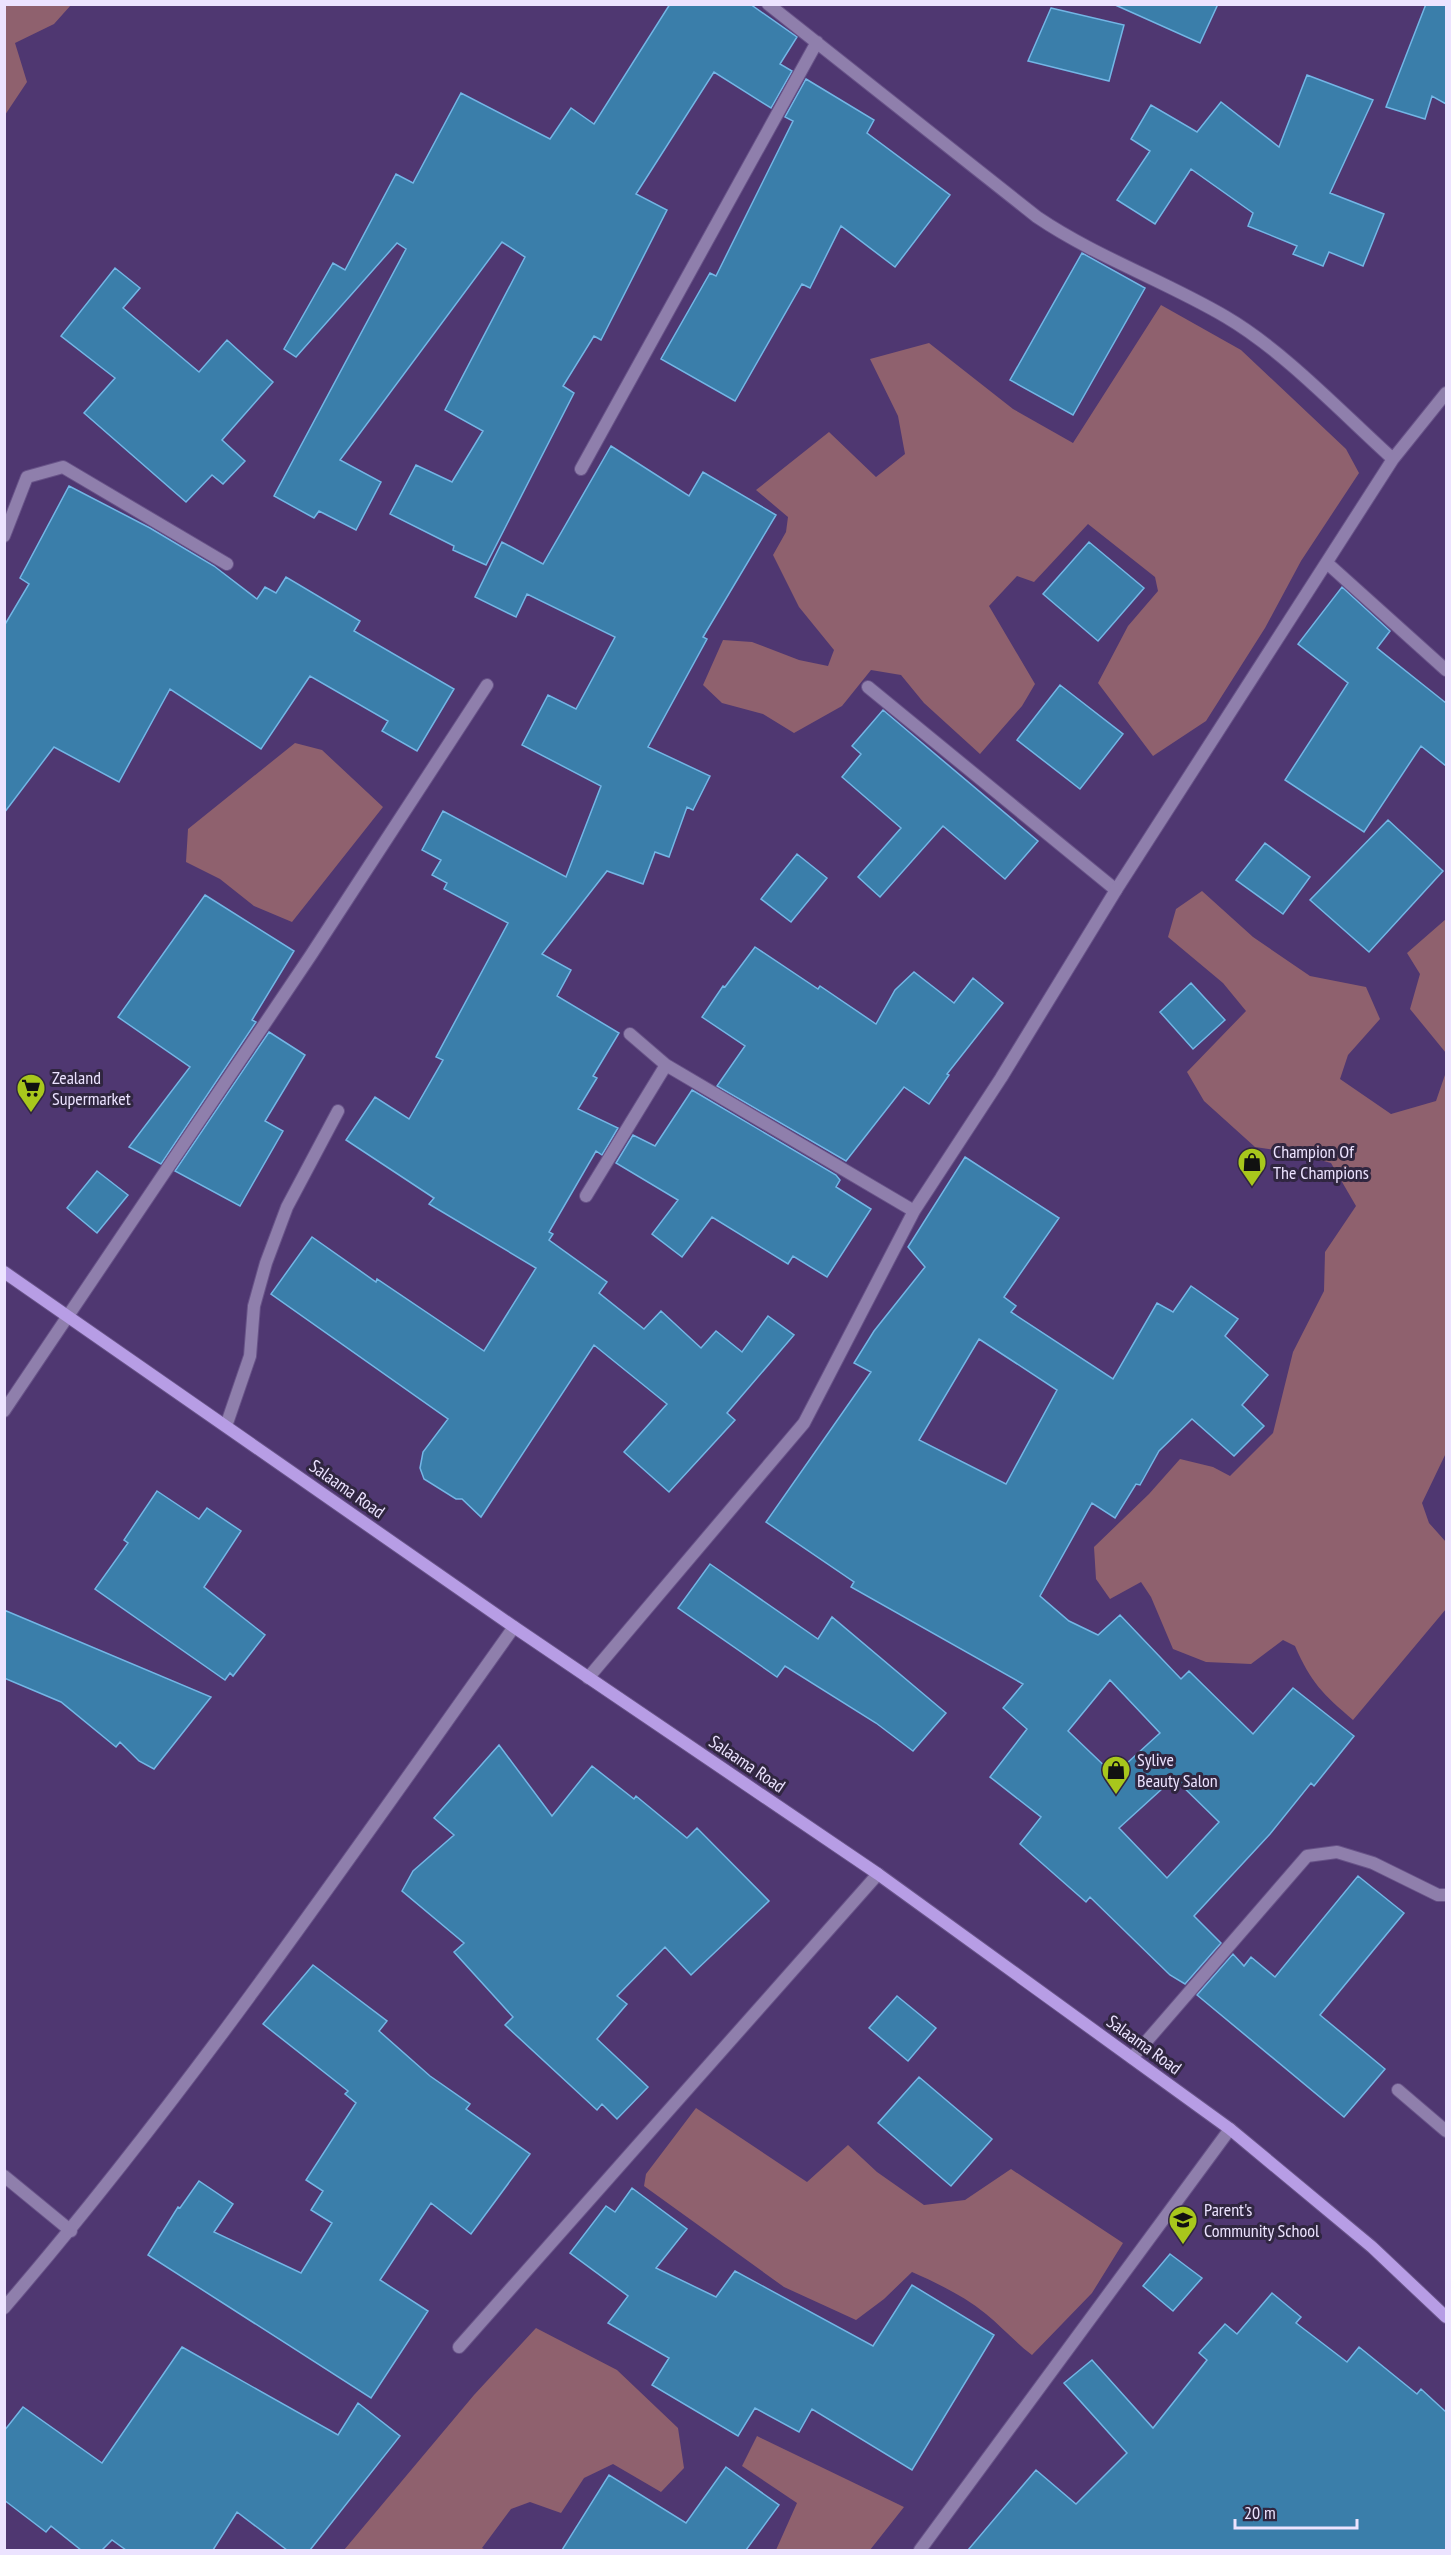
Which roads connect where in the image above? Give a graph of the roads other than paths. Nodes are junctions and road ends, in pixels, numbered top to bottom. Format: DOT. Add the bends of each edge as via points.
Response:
graph roads {
  1 [pos="768,4"];
  2 [pos="817,42"];
  3 [pos="1446,393"];
  4 [pos="1393,459"];
  5 [pos="581,470"];
  6 [pos="4,536"];
  7 [pos="1327,563"];
  8 [pos="227,564"];
  9 [pos="1446,670"];
  10 [pos="488,686"];
  11 [pos="868,687"];
  12 [pos="1116,890"];
  13 [pos="630,1034"];
  14 [pos="666,1065"];
  15 [pos="338,1111"];
  16 [pos="586,1196"];
  17 [pos="914,1211"];
  18 [pos="4,1272"];
  19 [pos="68,1315"];
  20 [pos="4,1411"];
  21 [pos="226,1426"];
  22 [pos="514,1627"];
  23 [pos="588,1678"];
  24 [pos="878,1874"];
  25 [pos="1446,1895"];
  26 [pos="1132,2058"];
  27 [pos="1398,2090"];
  28 [pos="1230,2129"];
  29 [pos="1446,2131"];
  30 [pos="4,2176"];
  31 [pos="71,2231"];
  32 [pos="4,2308"];
  33 [pos="1446,2317"];
  34 [pos="459,2347"];
  35 [pos="920,2550"];
  1 -- 2 [label="street"];
  2 -- 4 [label="street" via="1036,217 1067,237 1194,299 1256,336"];
  2 -- 5 [label="street"];
  3 -- 4 [label="street"];
  4 -- 7 [label="street"];
  6 -- 8 [label="street" via="27,477 63,467"];
  7 -- 9 [label="street"];
  7 -- 12 [label="street"];
  10 -- 19 [label="street"];
  11 -- 12 [label="street"];
  12 -- 17 [label="street"];
  13 -- 14 [label="street"];
  14 -- 16 [label="street"];
  14 -- 17 [label="street"];
  15 -- 21 [label="street" via="287,1207 266,1263 254,1306 250,1356"];
  17 -- 23 [label="street" via="804,1423"];
  18 -- 19 [label="main road, Salaama Road"];
  19 -- 20 [label="street"];
  19 -- 21 [label="main road, Salaama Road"];
  21 -- 22 [label="main road, Salaama Road"];
  22 -- 23 [label="main road, Salaama Road"];
  22 -- 31 [label="street" via="206,2057"];
  23 -- 24 [label="main road, Salaama Road"];
  24 -- 26 [label="main road, Salaama Road"];
  24 -- 34 [label="street"];
  25 -- 26 [label="street" via="1437,1895 1373,1863 1337,1852 1307,1856"];
  26 -- 28 [label="main road, Salaama Road"];
  27 -- 29 [label="street"];
  28 -- 33 [label="main road, Salaama Road" via="1372,2247"];
  28 -- 35 [label="street"];
  30 -- 31 [label="street"];
  31 -- 32 [label="street"];
}
